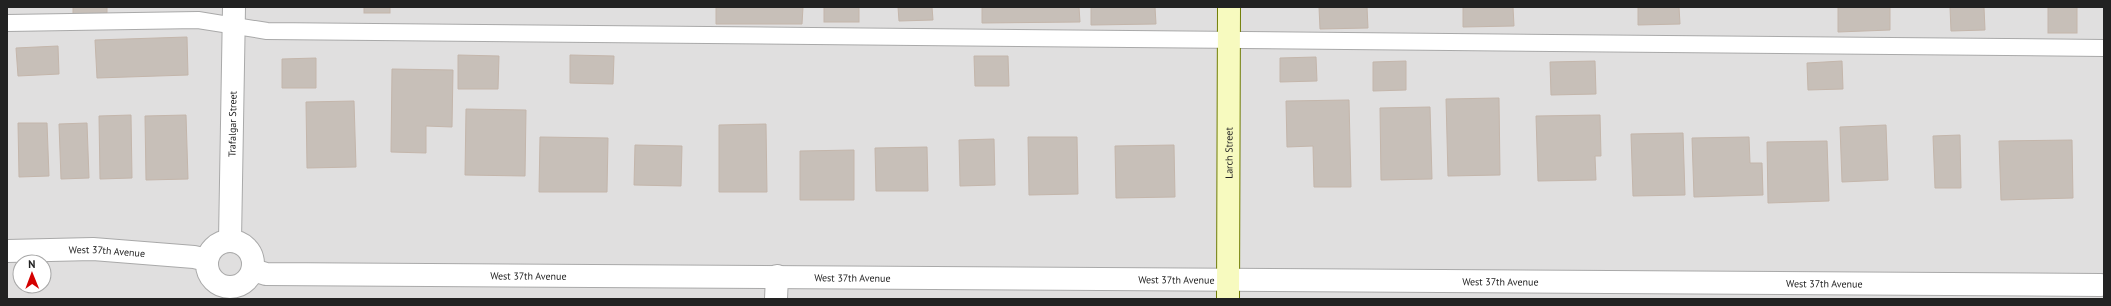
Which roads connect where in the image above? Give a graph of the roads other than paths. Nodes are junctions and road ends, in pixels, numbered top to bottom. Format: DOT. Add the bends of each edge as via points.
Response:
graph roads {
  1 [pos="1229,7"];
  2 [pos="234,17"];
  3 [pos="7,23"];
  4 [pos="1229,40"];
  5 [pos="2104,48"];
  6 [pos="230,240"];
  7 [pos="7,250"];
  8 [pos="207,260"];
  9 [pos="253,270"];
  10 [pos="777,276"];
  11 [pos="2103,285"];
  12 [pos="1228,289"];
  13 [pos="1677,291"];
  14 [pos="231,293"];
  15 [pos="776,299"];
  1 -- 4 [label="street, Larch Street"];
  2 -- 3 [label="lane" via="198,20"];
  2 -- 4 [label="lane" via="267,31"];
  2 -- 6 [label="street, Trafalgar Street"];
  4 -- 5 [label="lane"];
  4 -- 12 [label="street, Larch Street"];
  6 -- 8 [label="street" via="215,246"];
  6 -- 9 [label="street" via="240,243 249,250 253,259"];
  7 -- 8 [label="street, West 37th Avenue" via="93,250"];
  8 -- 14 [label="street" via="207,270 212,280"];
  9 -- 10 [label="street, West 37th Avenue" via="266,274"];
  9 -- 14 [label="street" via="245,282"];
  10 -- 12 [label="street, West 37th Avenue"];
  10 -- 15 [label="street"];
  11 -- 13 [label="street, West 37th Avenue"];
  12 -- 13 [label="street, West 37th Avenue"];
}
